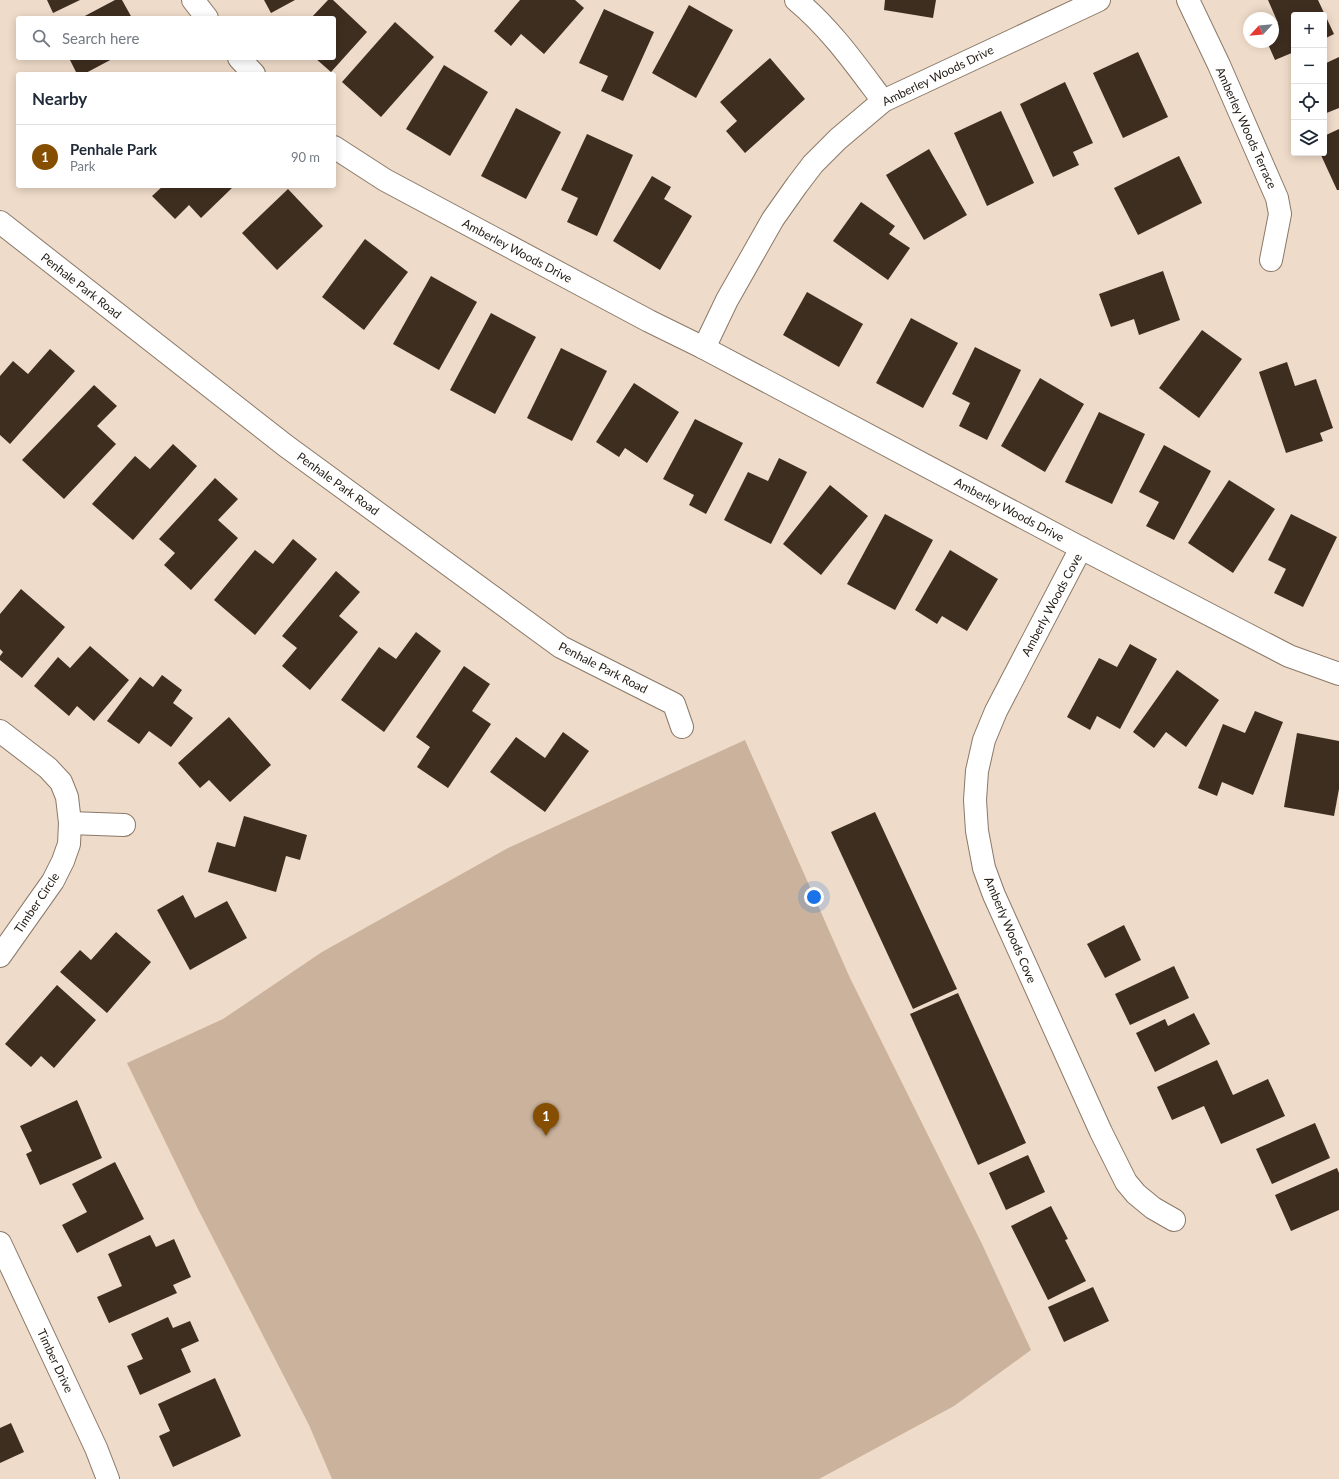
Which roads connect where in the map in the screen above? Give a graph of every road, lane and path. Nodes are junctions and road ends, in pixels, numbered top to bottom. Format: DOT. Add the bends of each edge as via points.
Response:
graph roads {
  1 [pos="193,0"];
  2 [pos="796,0"];
  3 [pos="1099,0"];
  4 [pos="1188,0"];
  5 [pos="205,16"];
  6 [pos="241,60"];
  7 [pos="252,72"];
  8 [pos="883,100"];
  9 [pos="336,148"];
  10 [pos="0,222"];
  11 [pos="1271,260"];
  12 [pos="704,348"];
  13 [pos="1081,548"];
  14 [pos="1339,674"];
  15 [pos="682,727"];
  16 [pos="0,731"];
  17 [pos="70,823"];
  18 [pos="124,824"];
  19 [pos="0,956"];
  20 [pos="1174,1220"];
  21 [pos="0,1243"];
  22 [pos="108,1479"];
  1 -- 5 [label="street"];
  2 -- 8 [label="street" via="826,27"];
  3 -- 8 [label="street, Amberley Woods Drive"];
  4 -- 11 [label="street, Amberley Woods Terrace" via="1277,198 1280,214"];
  6 -- 7 [label="street"];
  8 -- 12 [label="street, Amberley Woods Drive" via="838,139 813,164 797,185 773,219 738,280"];
  9 -- 12 [label="street, Amberley Woods Drive" via="384,180"];
  10 -- 15 [label="street, Penhale Park Road" via="286,446 561,647 674,704"];
  12 -- 13 [label="street, Amberley Woods Drive"];
  13 -- 14 [label="street, Amberley Woods Drive" via="1289,656"];
  13 -- 20 [label="street, Amberly Woods Cove" via="996,711 984,740 977,771 977,831 984,868 994,895 1100,1132 1126,1182 1136,1194 1152,1208"];
  16 -- 17 [label="street, Timber Circle" via="48,768 61,782 67,797"];
  17 -- 18 [label="street"];
  17 -- 19 [label="street, Timber Circle" via="69,844 64,861 53,881"];
  21 -- 22 [label="street, Timber Drive"];
}
